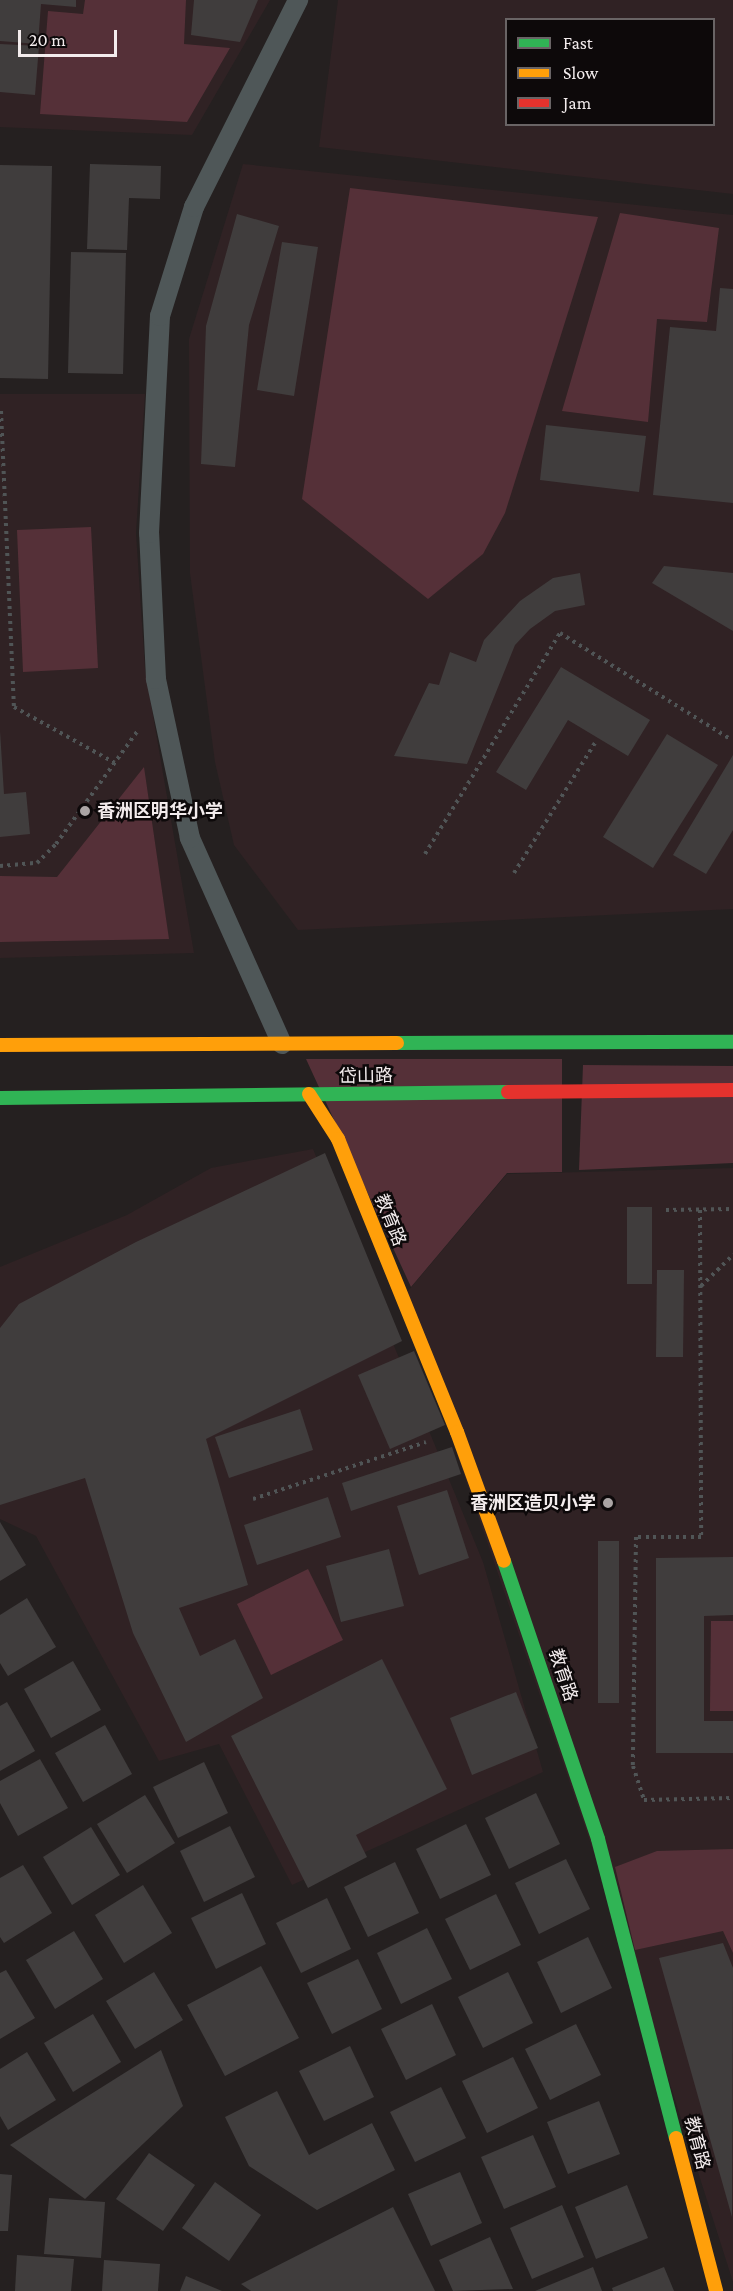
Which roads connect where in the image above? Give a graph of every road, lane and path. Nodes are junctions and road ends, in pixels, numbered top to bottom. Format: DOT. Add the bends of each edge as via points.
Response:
graph roads {
  1 [pos="298,0"];
  2 [pos="1,411"];
  3 [pos="164,711"];
  4 [pos="730,739"];
  5 [pos="595,743"];
  6 [pos="115,763"];
  7 [pos="425,854"];
  8 [pos="0,866"];
  9 [pos="514,873"];
  10 [pos="733,1042"];
  11 [pos="282,1044"];
  12 [pos="0,1045"];
  13 [pos="733,1090"];
  14 [pos="309,1094"];
  15 [pos="0,1098"];
  16 [pos="733,1209"];
  17 [pos="666,1210"];
  18 [pos="700,1210"];
  19 [pos="733,1255"];
  20 [pos="700,1286"];
  21 [pos="457,1432"];
  22 [pos="253,1499"];
  23 [pos="733,1798"];
  24 [pos="716,2291"];
  1 -- 3 [label="lane" via="194,207 160,316 149,533 156,679"];
  2 -- 6 [label="path" via="14,706"];
  3 -- 6 [label="path" via="147,721"];
  3 -- 11 [label="lane" via="190,838"];
  4 -- 7 [label="path" via="560,633"];
  5 -- 9 [label="path"];
  6 -- 8 [label="path" via="56,844 37,863"];
  10 -- 11 [label="street, 岱山路"];
  11 -- 12 [label="street, 岱山路"];
  13 -- 14 [label="street, 岱山路"];
  14 -- 15 [label="street, 岱山路"];
  14 -- 21 [label="street, 教育路" via="338,1139"];
  16 -- 18 [label="path"];
  17 -- 18 [label="path"];
  18 -- 20 [label="path"];
  19 -- 20 [label="path"];
  20 -- 23 [label="path" via="701,1537 636,1537 633,1766 644,1800"];
  21 -- 22 [label="path"];
  21 -- 24 [label="street, 教育路" via="528,1626 598,1839"];
}
